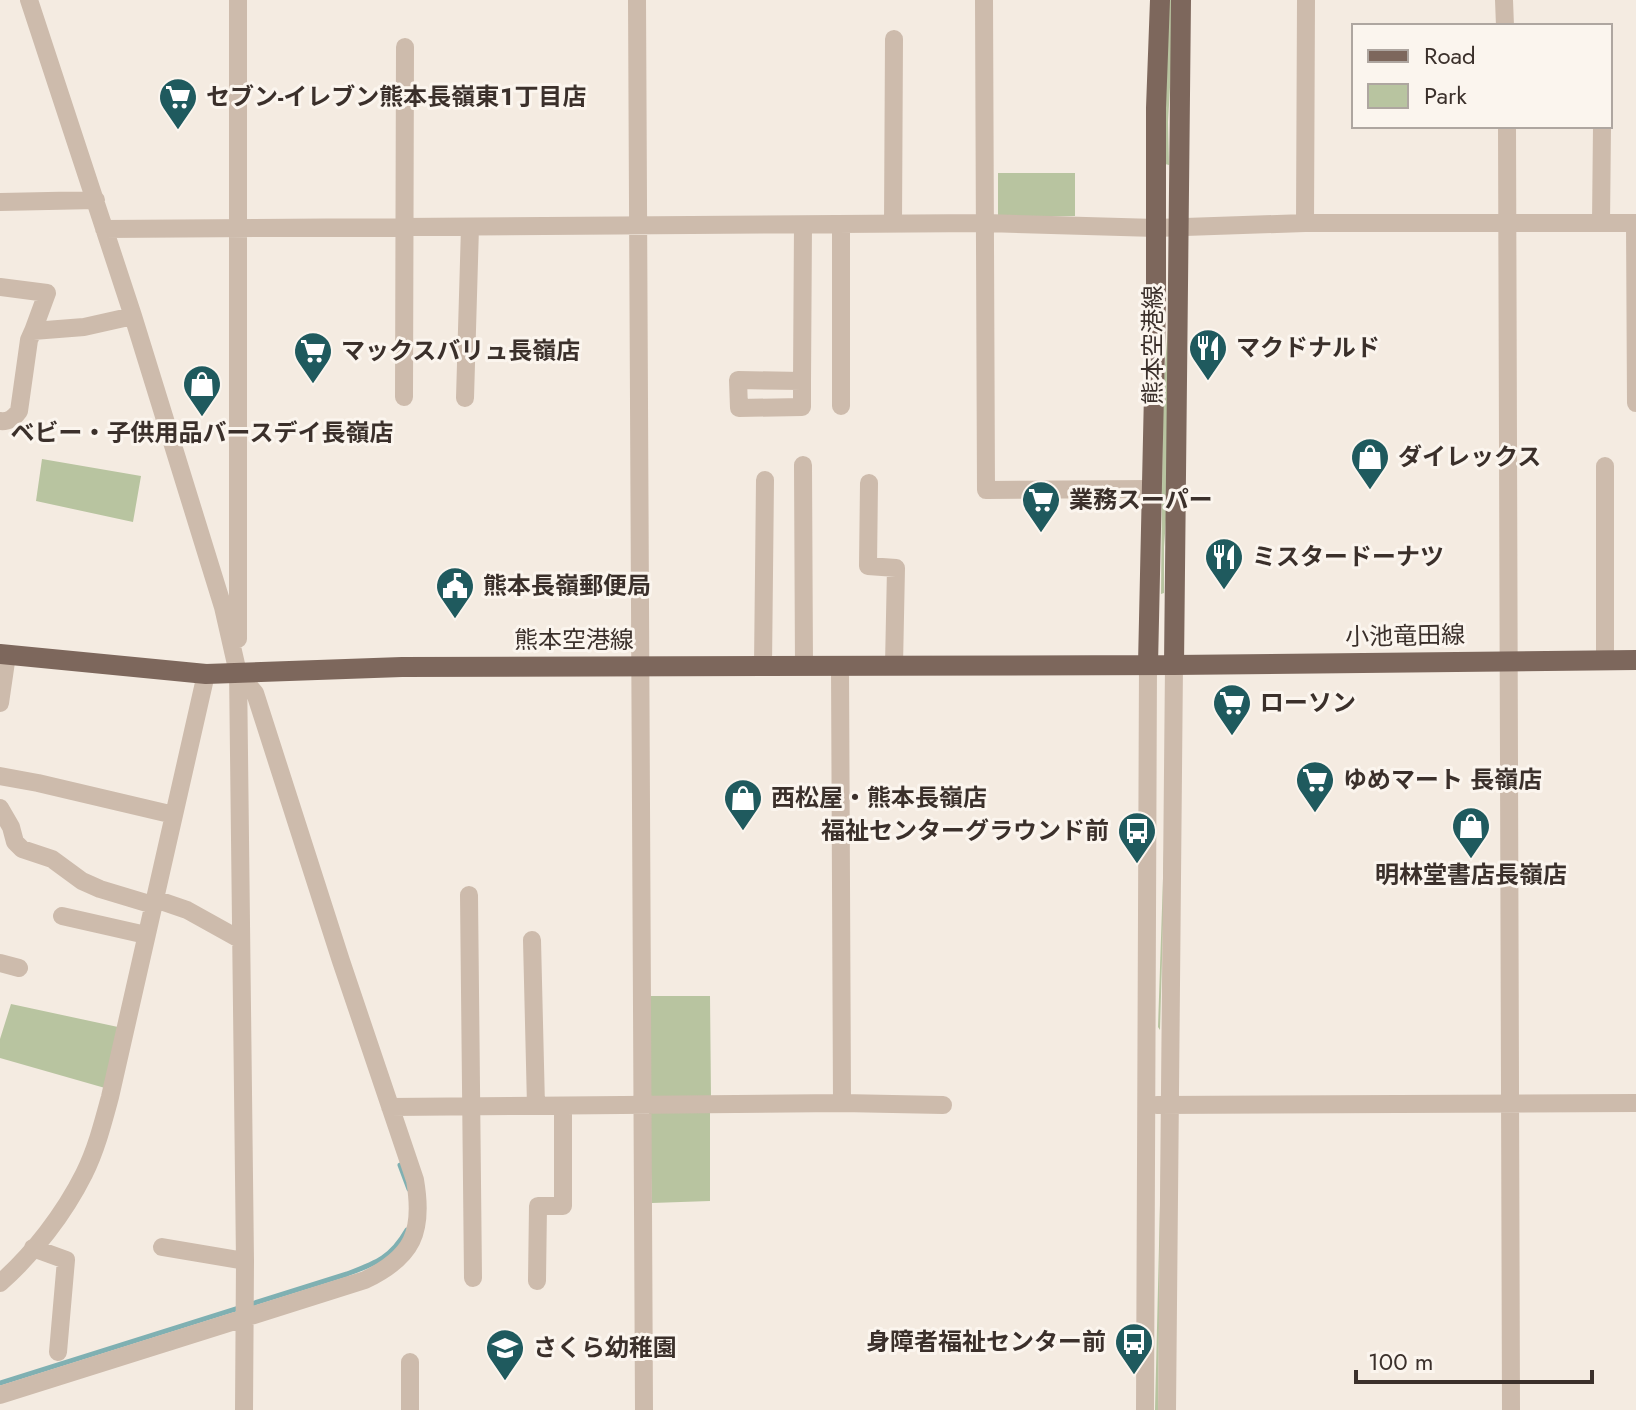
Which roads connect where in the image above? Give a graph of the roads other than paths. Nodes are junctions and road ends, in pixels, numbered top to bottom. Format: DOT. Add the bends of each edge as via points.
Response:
graph roads {
  1 [pos="29,0"];
  2 [pos="238,0"];
  3 [pos="637,0"];
  4 [pos="984,0"];
  5 [pos="1160,0"];
  6 [pos="1181,0"];
  7 [pos="1306,0"];
  8 [pos="1504,0"];
  9 [pos="1505,24"];
  10 [pos="894,39"];
  11 [pos="405,47"];
  12 [pos="1507,128"];
  13 [pos="1602,128"];
  14 [pos="88,200"];
  15 [pos="0,202"];
  16 [pos="986,223"];
  17 [pos="1305,223"];
  18 [pos="1509,223"];
  19 [pos="1601,223"];
  20 [pos="1635,223"];
  21 [pos="841,224"];
  22 [pos="893,224"];
  23 [pos="803,225"];
  24 [pos="637,226"];
  25 [pos="1178,226"];
  26 [pos="239,227"];
  27 [pos="405,227"];
  28 [pos="470,227"];
  29 [pos="1156,228"];
  30 [pos="104,229"];
  31 [pos="0,287"];
  32 [pos="133,316"];
  33 [pos="33,331"];
  34 [pos="802,381"];
  35 [pos="404,397"];
  36 [pos="465,398"];
  37 [pos="1636,403"];
  38 [pos="841,406"];
  39 [pos="0,421"];
  40 [pos="803,465"];
  41 [pos="1605,466"];
  42 [pos="765,480"];
  43 [pos="869,483"];
  44 [pos="1153,489"];
  45 [pos="3,654"];
  46 [pos="1509,660"];
  47 [pos="1605,660"];
  48 [pos="1636,660"];
  49 [pos="894,665"];
  50 [pos="1148,665"];
  51 [pos="1174,665"];
  52 [pos="641,666"];
  53 [pos="763,666"];
  54 [pos="804,666"];
  55 [pos="840,666"];
  56 [pos="238,673"];
  57 [pos="206,674"];
  58 [pos="0,703"];
  59 [pos="0,776"];
  60 [pos="0,808"];
  61 [pos="174,815"];
  62 [pos="469,895"];
  63 [pos="154,902"];
  64 [pos="62,916"];
  65 [pos="146,935"];
  66 [pos="241,940"];
  67 [pos="532,940"];
  68 [pos="0,963"];
  69 [pos="19,968"];
  70 [pos="842,1103"];
  71 [pos="1511,1103"];
  72 [pos="1636,1103"];
  73 [pos="943,1105"];
  74 [pos="1146,1105"];
  75 [pos="1170,1105"];
  76 [pos="536,1106"];
  77 [pos="563,1106"];
  78 [pos="642,1106"];
  79 [pos="390,1107"];
  80 [pos="471,1107"];
  81 [pos="162,1247"];
  82 [pos="33,1248"];
  83 [pos="245,1261"];
  84 [pos="473,1278"];
  85 [pos="537,1281"];
  86 [pos="0,1283"];
  87 [pos="243,1320"];
  88 [pos="58,1352"];
  89 [pos="410,1362"];
  90 [pos="0,1395"];
  91 [pos="244,1410"];
  92 [pos="410,1410"];
  93 [pos="644,1410"];
  94 [pos="1145,1410"];
  95 [pos="1167,1410"];
  96 [pos="1511,1410"];
  1 -- 14 [label="street"];
  2 -- 26 [label="street"];
  3 -- 24 [label="street"];
  4 -- 16 [label="street"];
  5 -- 29 [label="main road, 熊本空港線"];
  6 -- 25 [label="main road, 熊本空港線"];
  7 -- 17 [label="street"];
  8 -- 9 [label="street"];
  10 -- 22 [label="street"];
  11 -- 27 [label="street"];
  12 -- 18 [label="street"];
  13 -- 19 [label="street"];
  14 -- 15 [label="street"];
  14 -- 30 [label="street"];
  16 -- 22 [label="street"];
  16 -- 29 [label="street"];
  16 -- 44 [label="street" via="986,490"];
  17 -- 18 [label="street"];
  17 -- 25 [label="street"];
  18 -- 19 [label="street"];
  18 -- 46 [label="street"];
  19 -- 20 [label="street"];
  20 -- 37 [label="street"];
  21 -- 22 [label="street"];
  21 -- 23 [label="street"];
  21 -- 38 [label="street"];
  23 -- 24 [label="street"];
  23 -- 34 [label="street"];
  24 -- 28 [label="street"];
  24 -- 52 [label="street"];
  25 -- 29 [label="street"];
  25 -- 51 [label="main road, 熊本空港線"];
  26 -- 27 [label="street"];
  26 -- 30 [label="street"];
  26 -- 56 [label="street"];
  27 -- 28 [label="street"];
  27 -- 35 [label="street"];
  28 -- 36 [label="street"];
  29 -- 44 [label="main road, 熊本空港線"];
  30 -- 32 [label="street"];
  31 -- 33 [label="street" via="47,293"];
  32 -- 33 [label="street"];
  32 -- 56 [label="street" via="223,607"];
  33 -- 39 [label="street" via="19,411"];
  40 -- 54 [label="street"];
  41 -- 47 [label="street"];
  42 -- 53 [label="street"];
  43 -- 49 [label="street" via="868,566 896,568"];
  44 -- 50 [label="main road, 熊本空港線"];
  45 -- 57 [label="main road, 熊本空港線"];
  45 -- 58 [label="street"];
  46 -- 47 [label="main road, 小池竜田線"];
  46 -- 51 [label="main road, 小池竜田線"];
  46 -- 71 [label="street"];
  47 -- 48 [label="main road, 小池竜田線"];
  49 -- 50 [label="main road, 熊本空港線"];
  49 -- 55 [label="main road, 熊本空港線"];
  50 -- 51 [label="main road, 熊本空港線"];
  50 -- 74 [label="street"];
  51 -- 75 [label="street"];
  52 -- 53 [label="main road, 熊本空港線"];
  52 -- 56 [label="main road, 熊本空港線"];
  52 -- 78 [label="street"];
  53 -- 54 [label="main road, 熊本空港線"];
  54 -- 55 [label="main road, 熊本空港線"];
  55 -- 70 [label="street"];
  56 -- 57 [label="main road, 熊本空港線"];
  56 -- 66 [label="street"];
  56 -- 79 [label="street" via="255,693"];
  57 -- 61 [label="street"];
  59 -- 61 [label="street"];
  60 -- 63 [label="street" via="22,849 52,859 100,889"];
  61 -- 63 [label="street"];
  62 -- 80 [label="street"];
  63 -- 65 [label="street"];
  63 -- 66 [label="street" via="187,910"];
  64 -- 65 [label="street"];
  65 -- 82 [label="street" via="94,1152"];
  66 -- 83 [label="street"];
  67 -- 76 [label="street"];
  68 -- 69 [label="street"];
  70 -- 73 [label="street"];
  70 -- 78 [label="street"];
  71 -- 72 [label="street"];
  71 -- 75 [label="street"];
  71 -- 96 [label="street"];
  74 -- 75 [label="street"];
  74 -- 94 [label="street"];
  75 -- 95 [label="street"];
  76 -- 77 [label="street"];
  76 -- 80 [label="street"];
  77 -- 78 [label="street"];
  77 -- 85 [label="street" via="563,1206 538,1206"];
  78 -- 93 [label="street"];
  79 -- 80 [label="street"];
  79 -- 87 [label="street" via="419,1202 410,1244 388,1269 365,1280"];
  80 -- 84 [label="street"];
  81 -- 83 [label="street"];
  82 -- 86 [label="street"];
  82 -- 88 [label="street" via="66,1260"];
  83 -- 87 [label="street"];
  87 -- 90 [label="street"];
  87 -- 91 [label="street"];
  89 -- 92 [label="street"];
}
